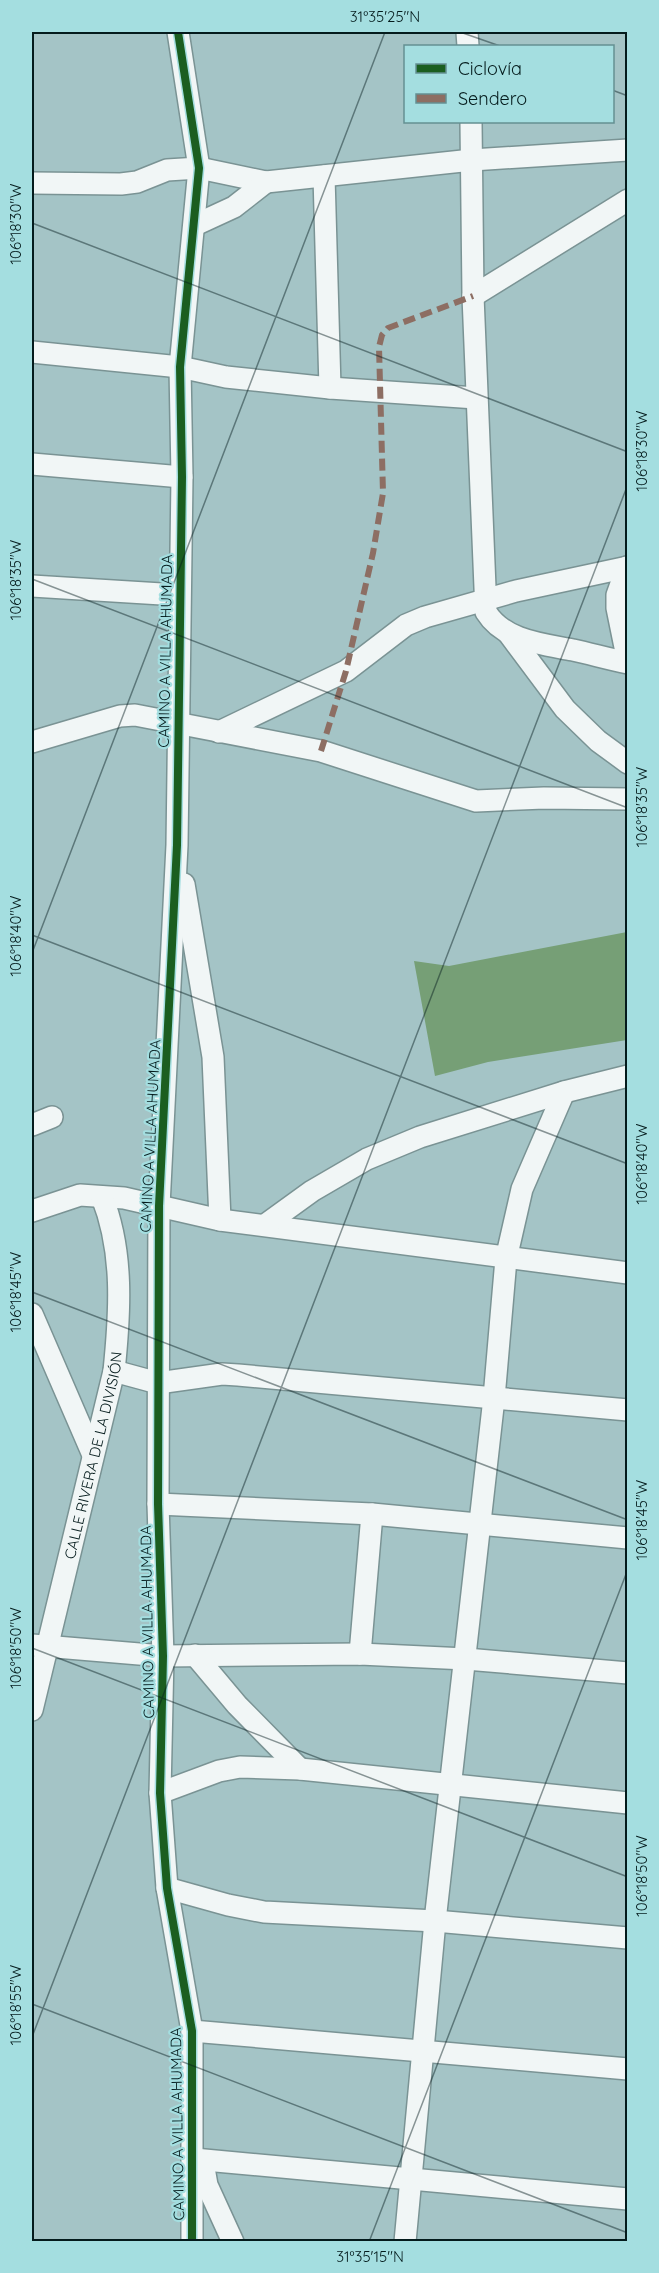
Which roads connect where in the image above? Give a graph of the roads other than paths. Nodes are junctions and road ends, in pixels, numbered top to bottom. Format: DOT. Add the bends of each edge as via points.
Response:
graph roads {
  1 [pos="178,32"];
  2 [pos="471,123"];
  3 [pos="627,150"];
  4 [pos="472,160"];
  5 [pos="199,168"];
  6 [pos="324,176"];
  7 [pos="266,182"];
  8 [pos="32,183"];
  9 [pos="627,200"];
  10 [pos="195,225"];
  11 [pos="473,296"];
  12 [pos="32,352"];
  13 [pos="180,367"];
  14 [pos="330,388"];
  15 [pos="476,398"];
  16 [pos="32,464"];
  17 [pos="182,477"];
  18 [pos="627,567"];
  19 [pos="32,586"];
  20 [pos="178,594"];
  21 [pos="483,601"];
  22 [pos="508,633"];
  23 [pos="627,663"];
  24 [pos="177,723"];
  25 [pos="219,732"];
  26 [pos="32,742"];
  27 [pos="627,763"];
  28 [pos="627,799"];
  29 [pos="177,845"];
  30 [pos="627,1076"];
  31 [pos="564,1092"];
  32 [pos="52,1118"];
  33 [pos="32,1125"];
  34 [pos="102,1197"];
  35 [pos="159,1206"];
  36 [pos="32,1211"];
  37 [pos="220,1220"];
  38 [pos="265,1225"];
  39 [pos="506,1258"];
  40 [pos="627,1273"];
  41 [pos="32,1314"];
  42 [pos="114,1371"];
  43 [pos="158,1383"];
  44 [pos="494,1398"];
  45 [pos="627,1410"];
  46 [pos="93,1455"];
  47 [pos="158,1504"];
  48 [pos="372,1514"];
  49 [pos="480,1524"];
  50 [pos="627,1538"];
  51 [pos="39,1646"];
  52 [pos="360,1654"];
  53 [pos="195,1655"];
  54 [pos="163,1656"];
  55 [pos="466,1659"];
  56 [pos="627,1673"];
  57 [pos="32,1710"];
  58 [pos="300,1769"];
  59 [pos="452,1787"];
  60 [pos="160,1793"];
  61 [pos="627,1803"];
  62 [pos="167,1888"];
  63 [pos="435,1921"];
  64 [pos="627,1938"];
  65 [pos="192,2031"];
  66 [pos="424,2052"];
  67 [pos="627,2069"];
  68 [pos="198,2161"];
  69 [pos="411,2181"];
  70 [pos="627,2199"];
  71 [pos="192,2241"];
  72 [pos="233,2241"];
  73 [pos="405,2241"];
  1 -- 5 [label="street, CAMINO A VILLA AHUMADA"];
  2 -- 4 [label="street"];
  3 -- 4 [label="street"];
  4 -- 6 [label="street"];
  4 -- 11 [label="street"];
  5 -- 7 [label="street"];
  5 -- 8 [label="street" via="167,170 122,184"];
  5 -- 10 [label="street, CAMINO A VILLA AHUMADA"];
  6 -- 7 [label="street"];
  6 -- 14 [label="street"];
  7 -- 10 [label="street" via="234,207"];
  9 -- 11 [label="street"];
  10 -- 13 [label="street, CAMINO A VILLA AHUMADA"];
  11 -- 15 [label="street"];
  12 -- 13 [label="street"];
  13 -- 14 [label="street" via="226,377"];
  13 -- 17 [label="street, CAMINO A VILLA AHUMADA"];
  14 -- 15 [label="street"];
  15 -- 21 [label="street"];
  16 -- 17 [label="street"];
  17 -- 20 [label="street, CAMINO A VILLA AHUMADA"];
  18 -- 21 [label="street"];
  18 -- 23 [label="street" via="617,595 617,608"];
  19 -- 20 [label="street"];
  20 -- 24 [label="street, CAMINO A VILLA AHUMADA"];
  21 -- 22 [label="street" via="490,620"];
  21 -- 25 [label="street" via="406,626 346,671"];
  22 -- 23 [label="street" via="539,644"];
  22 -- 27 [label="street" via="565,709"];
  24 -- 25 [label="street"];
  24 -- 26 [label="street" via="120,716"];
  24 -- 29 [label="street, CAMINO A VILLA AHUMADA"];
  25 -- 28 [label="street" via="321,751 476,801"];
  29 -- 35 [label="street, CAMINO A VILLA AHUMADA"];
  29 -- 37 [label="street" via="213,1057"];
  30 -- 31 [label="street"];
  31 -- 38 [label="street" via="420,1137 367,1159 312,1191"];
  31 -- 39 [label="street" via="522,1189"];
  32 -- 33 [label="street"];
  34 -- 35 [label="street"];
  34 -- 36 [label="street" via="80,1195"];
  34 -- 42 [label="street, CALLE RIVERA DE LA DIVISIÓN" via="116,1249 118,1329"];
  35 -- 37 [label="street"];
  35 -- 43 [label="street, CAMINO A VILLA AHUMADA"];
  37 -- 38 [label="street"];
  38 -- 39 [label="street"];
  39 -- 40 [label="street"];
  39 -- 44 [label="street"];
  41 -- 46 [label="street"];
  42 -- 43 [label="street"];
  42 -- 46 [label="street, CALLE RIVERA DE LA DIVISIÓN"];
  43 -- 44 [label="street" via="222,1374"];
  43 -- 47 [label="street, CAMINO A VILLA AHUMADA"];
  44 -- 45 [label="street"];
  44 -- 49 [label="street"];
  46 -- 51 [label="street, CALLE RIVERA DE LA DIVISIÓN"];
  47 -- 48 [label="street"];
  47 -- 54 [label="street, CAMINO A VILLA AHUMADA"];
  48 -- 49 [label="street"];
  48 -- 52 [label="street"];
  49 -- 50 [label="street"];
  49 -- 55 [label="street"];
  51 -- 54 [label="street"];
  51 -- 57 [label="street, CALLE RIVERA DE LA DIVISIÓN"];
  52 -- 53 [label="street"];
  52 -- 55 [label="street"];
  53 -- 54 [label="street"];
  53 -- 58 [label="street"];
  54 -- 60 [label="street, CAMINO A VILLA AHUMADA"];
  55 -- 56 [label="street"];
  55 -- 59 [label="street"];
  58 -- 59 [label="street"];
  58 -- 60 [label="street" via="240,1767"];
  59 -- 61 [label="street"];
  59 -- 63 [label="street"];
  60 -- 62 [label="street, CAMINO A VILLA AHUMADA"];
  62 -- 63 [label="street" via="264,1912"];
  62 -- 65 [label="street, CAMINO A VILLA AHUMADA"];
  63 -- 64 [label="street"];
  63 -- 66 [label="street"];
  65 -- 66 [label="street"];
  65 -- 68 [label="street, CAMINO A VILLA AHUMADA"];
  66 -- 67 [label="street"];
  66 -- 69 [label="street"];
  68 -- 69 [label="street"];
  68 -- 71 [label="street, CAMINO A VILLA AHUMADA"];
  68 -- 72 [label="street"];
  69 -- 70 [label="street"];
  69 -- 73 [label="street"];
}
